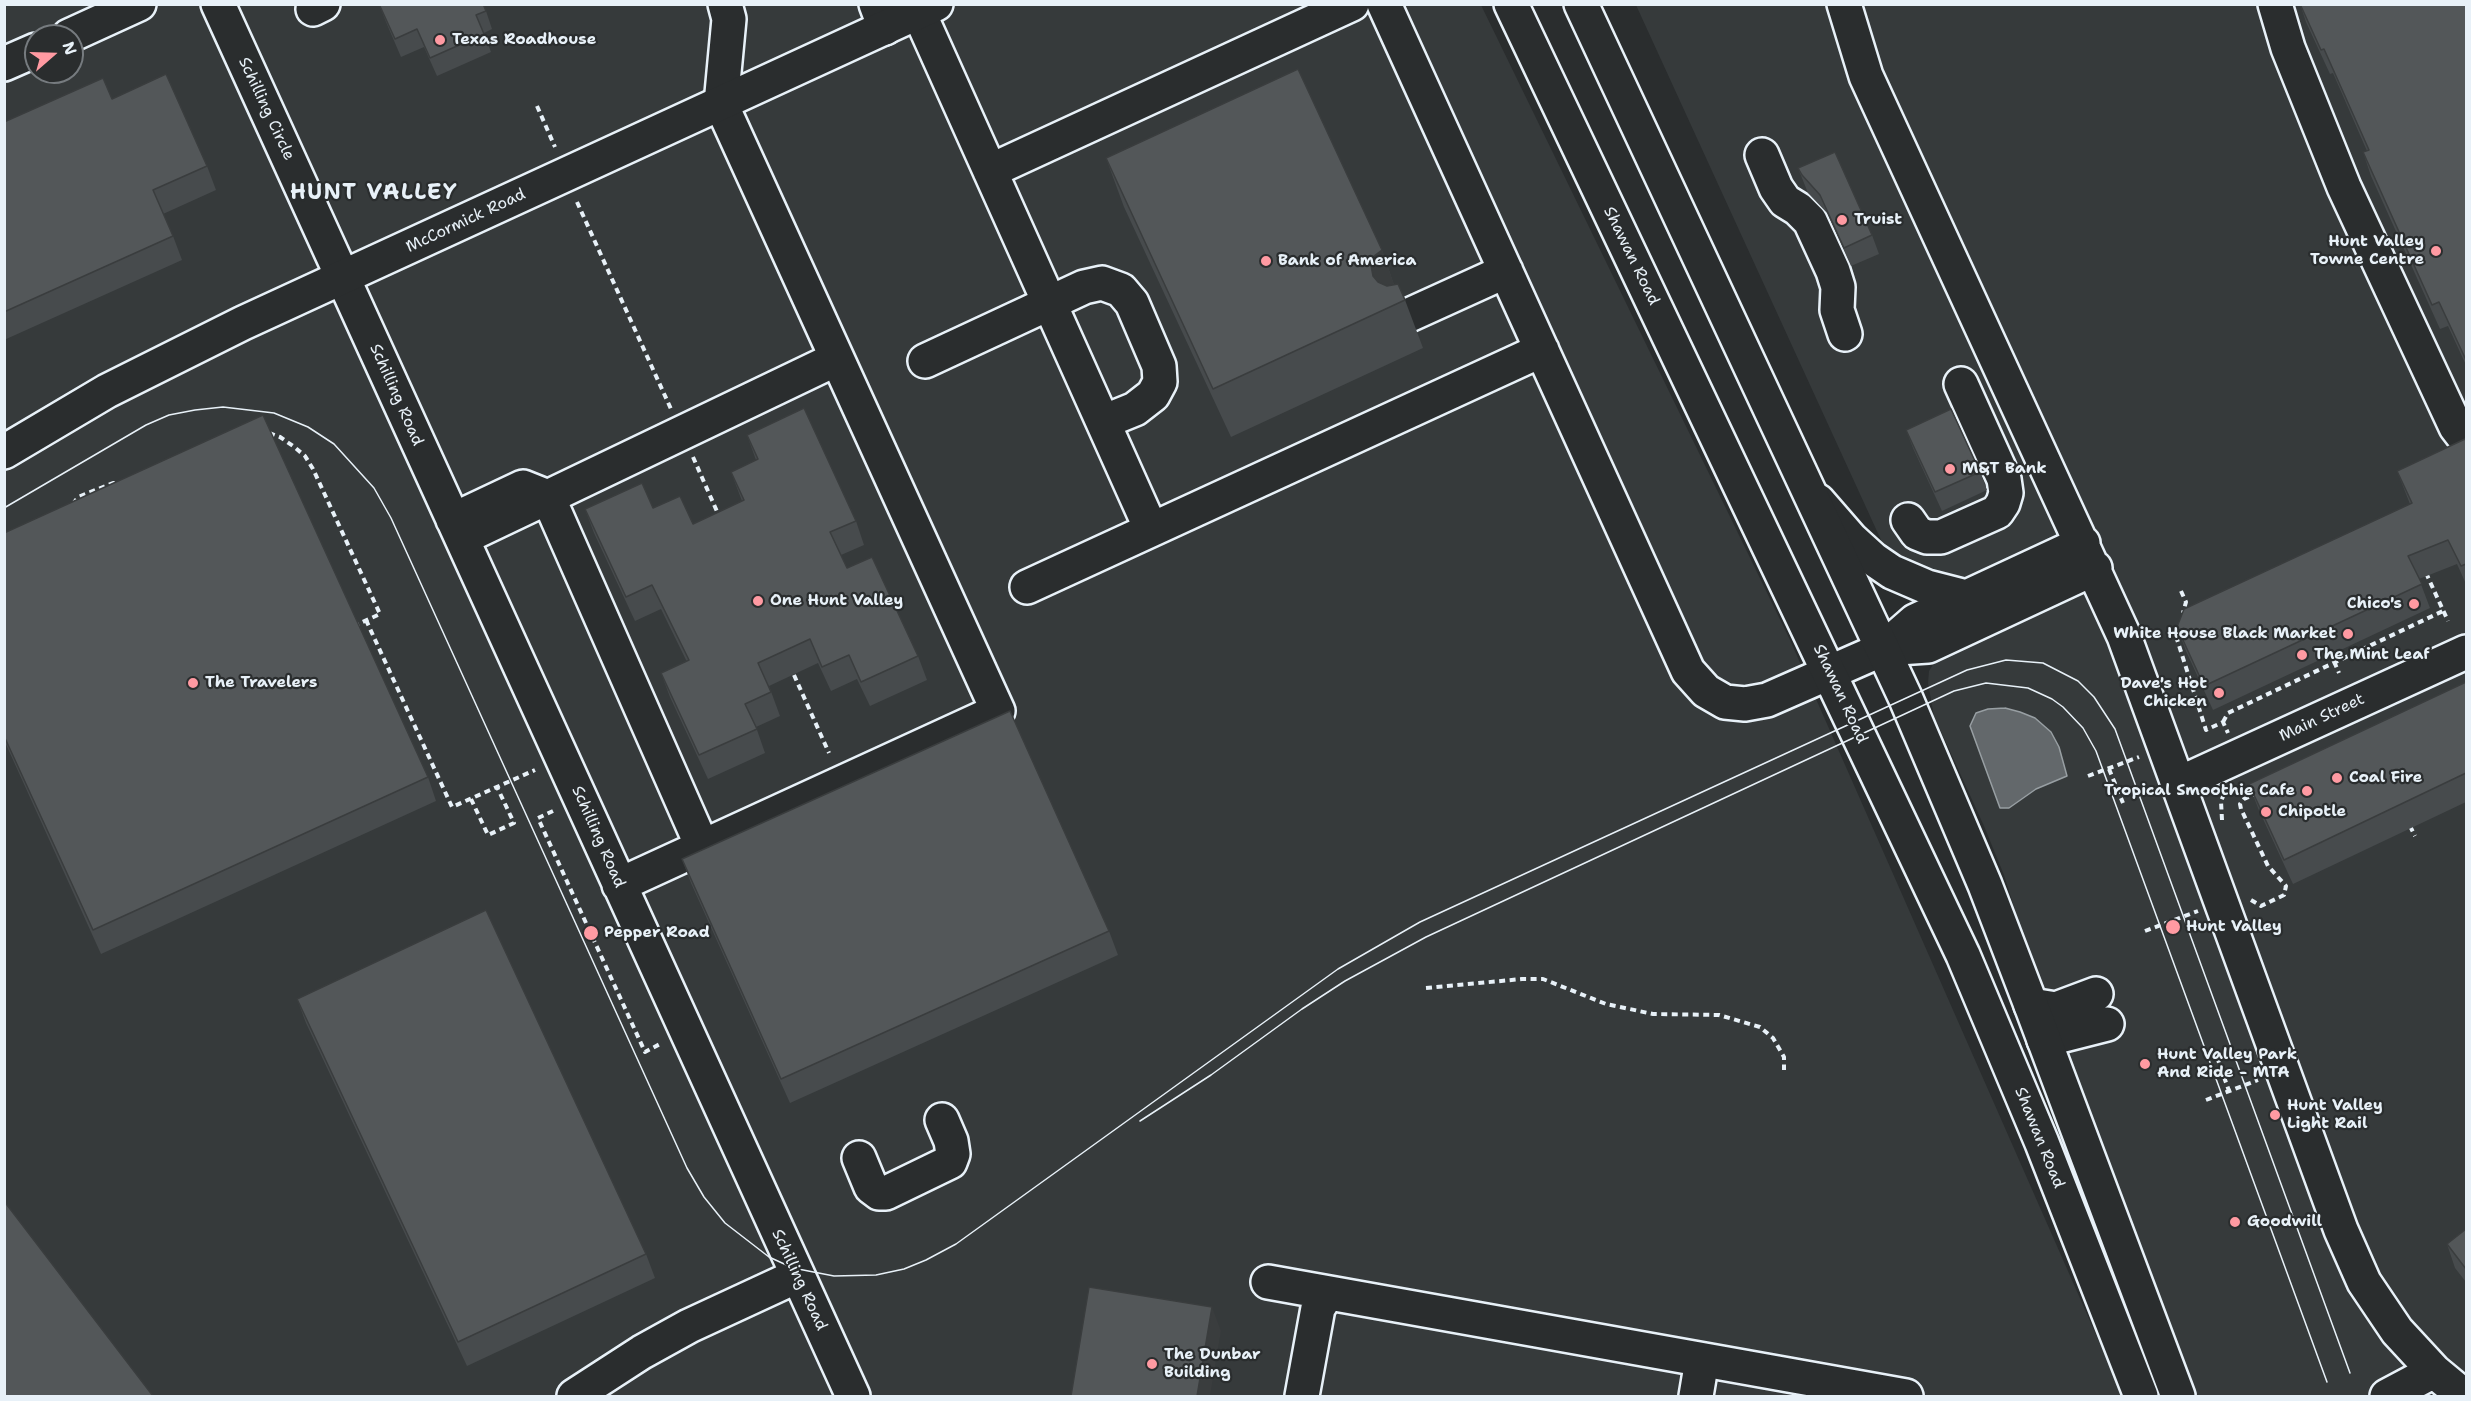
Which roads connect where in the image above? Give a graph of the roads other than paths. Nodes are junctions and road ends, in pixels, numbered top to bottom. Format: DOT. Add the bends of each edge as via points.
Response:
graph roads {
  1 [pos="140,4"];
  2 [pos="218,4"];
  3 [pos="725,4"];
  4 [pos="1352,4"];
  5 [pos="1384,4"];
  6 [pos="1511,4"];
  7 [pos="1581,4"];
  8 [pos="1844,4"];
  9 [pos="2275,4"];
  10 [pos="923,7"];
  11 [pos="881,16"];
  12 [pos="84,29"];
  13 [pos="24,55"];
  14 [pos="4,64"];
  15 [pos="721,104"];
  16 [pos="1762,155"];
  17 [pos="990,171"];
  18 [pos="1506,271"];
  19 [pos="343,278"];
  20 [pos="1049,303"];
  21 [pos="1407,316"];
  22 [pos="1845,334"];
  23 [pos="1542,350"];
  24 [pos="836,359"];
  25 [pos="925,361"];
  26 [pos="1961,384"];
  27 [pos="1103,422"];
  28 [pos="2466,440"];
  29 [pos="4,452"];
  30 [pos="1809,490"];
  31 [pos="548,497"];
  32 [pos="1908,520"];
  33 [pos="457,529"];
  34 [pos="1151,529"];
  35 [pos="2089,555"];
  36 [pos="1027,586"];
  37 [pos="1966,597"];
  38 [pos="1883,649"];
  39 [pos="2466,652"];
  40 [pos="1830,673"];
  41 [pos="2178,784"];
  42 [pos="702,846"];
  43 [pos="619,885"];
  44 [pos="2031,1005"];
  45 [pos="2044,1040"];
  46 [pos="2005,1053"];
  47 [pos="942,1120"];
  48 [pos="859,1158"];
  49 [pos="797,1276"];
  50 [pos="1267,1290"];
  51 [pos="1323,1301"];
  52 [pos="1702,1360"];
  53 [pos="2434,1371"];
  54 [pos="574,1396"];
  55 [pos="853,1396"];
  56 [pos="1302,1396"];
  57 [pos="1696,1396"];
  58 [pos="1906,1396"];
  59 [pos="2141,1396"];
  60 [pos="2178,1396"];
  61 [pos="2387,1396"];
  62 [pos="2464,1396"];
  1 -- 12 [label="main road"];
  2 -- 19 [label="main road, Schilling Circle"];
  3 -- 15 [label="main road" via="729,19"];
  4 -- 17 [label="main road"];
  5 -- 18 [label="main road"];
  6 -- 40 [label="main road, Shawan Road"];
  7 -- 30 [label="main road"];
  8 -- 35 [label="main road" via="1866,76"];
  9 -- 28 [label="main road" via="2288,48 2344,188 2456,427"];
  10 -- 11 [label="main road, McCormick Road"];
  10 -- 17 [label="main road"];
  11 -- 15 [label="main road, McCormick Road"];
  13 -- 14 [label="main road"];
  15 -- 19 [label="main road, McCormick Road"];
  15 -- 24 [label="main road"];
  16 -- 22 [label="main road" via="1785,201 1810,221 1838,287 1836,310"];
  17 -- 20 [label="main road"];
  18 -- 21 [label="main road"];
  18 -- 23 [label="main road"];
  19 -- 29 [label="main road, McCormick Road" via="164,361"];
  19 -- 33 [label="main road, Schilling Road"];
  20 -- 25 [label="main road"];
  20 -- 27 [label="main road"];
  20 -- 27 [label="main road" via="1102,283 1121,290 1132,303 1159,366 1160,382 1135,409"];
  23 -- 34 [label="main road"];
  23 -- 40 [label="main road" via="1688,671 1706,691 1725,702 1745,704 1767,700"];
  24 -- 31 [label="main road"];
  24 -- 42 [label="main road" via="998,711"];
  26 -- 32 [label="main road" via="2004,479 2003,503 1997,512 1941,537 1917,532"];
  27 -- 34 [label="main road"];
  30 -- 37 [label="main road" via="1851,539 1894,574"];
  30 -- 38 [label="main road"];
  31 -- 33 [label="main road"];
  31 -- 42 [label="main road"];
  33 -- 43 [label="main road, Schilling Road"];
  34 -- 36 [label="main road"];
  35 -- 37 [label="main road"];
  35 -- 38 [label="main road" via="1928,646"];
  35 -- 41 [label="main road" via="2124,636"];
  37 -- 38 [label="main road" via="1915,621"];
  38 -- 40 [label="main road"];
  38 -- 44 [label="main road" via="1969,846"];
  39 -- 41 [label="main road, Main Street"];
  40 -- 46 [label="main road, Shawan Road"];
  41 -- 53 [label="main road" via="2341,1230 2364,1282 2397,1331"];
  42 -- 43 [label="main road"];
  43 -- 49 [label="main road, Schilling Road"];
  44 -- 45 [label="main road"];
  44 -- 45 [label="main road" via="2102,1009"];
  45 -- 46 [label="main road"];
  45 -- 60 [label="main road"];
  46 -- 59 [label="main road, Shawan Road"];
  47 -- 48 [label="main road" via="951,1141 950,1162 886,1193 871,1186"];
  49 -- 54 [label="main road" via="680,1331"];
  49 -- 55 [label="main road, Schilling Road"];
  50 -- 51 [label="main road"];
  51 -- 52 [label="main road"];
  51 -- 56 [label="main road"];
  52 -- 57 [label="main road"];
  52 -- 58 [label="main road"];
  53 -- 61 [label="main road"];
  53 -- 62 [label="main road"];
}
